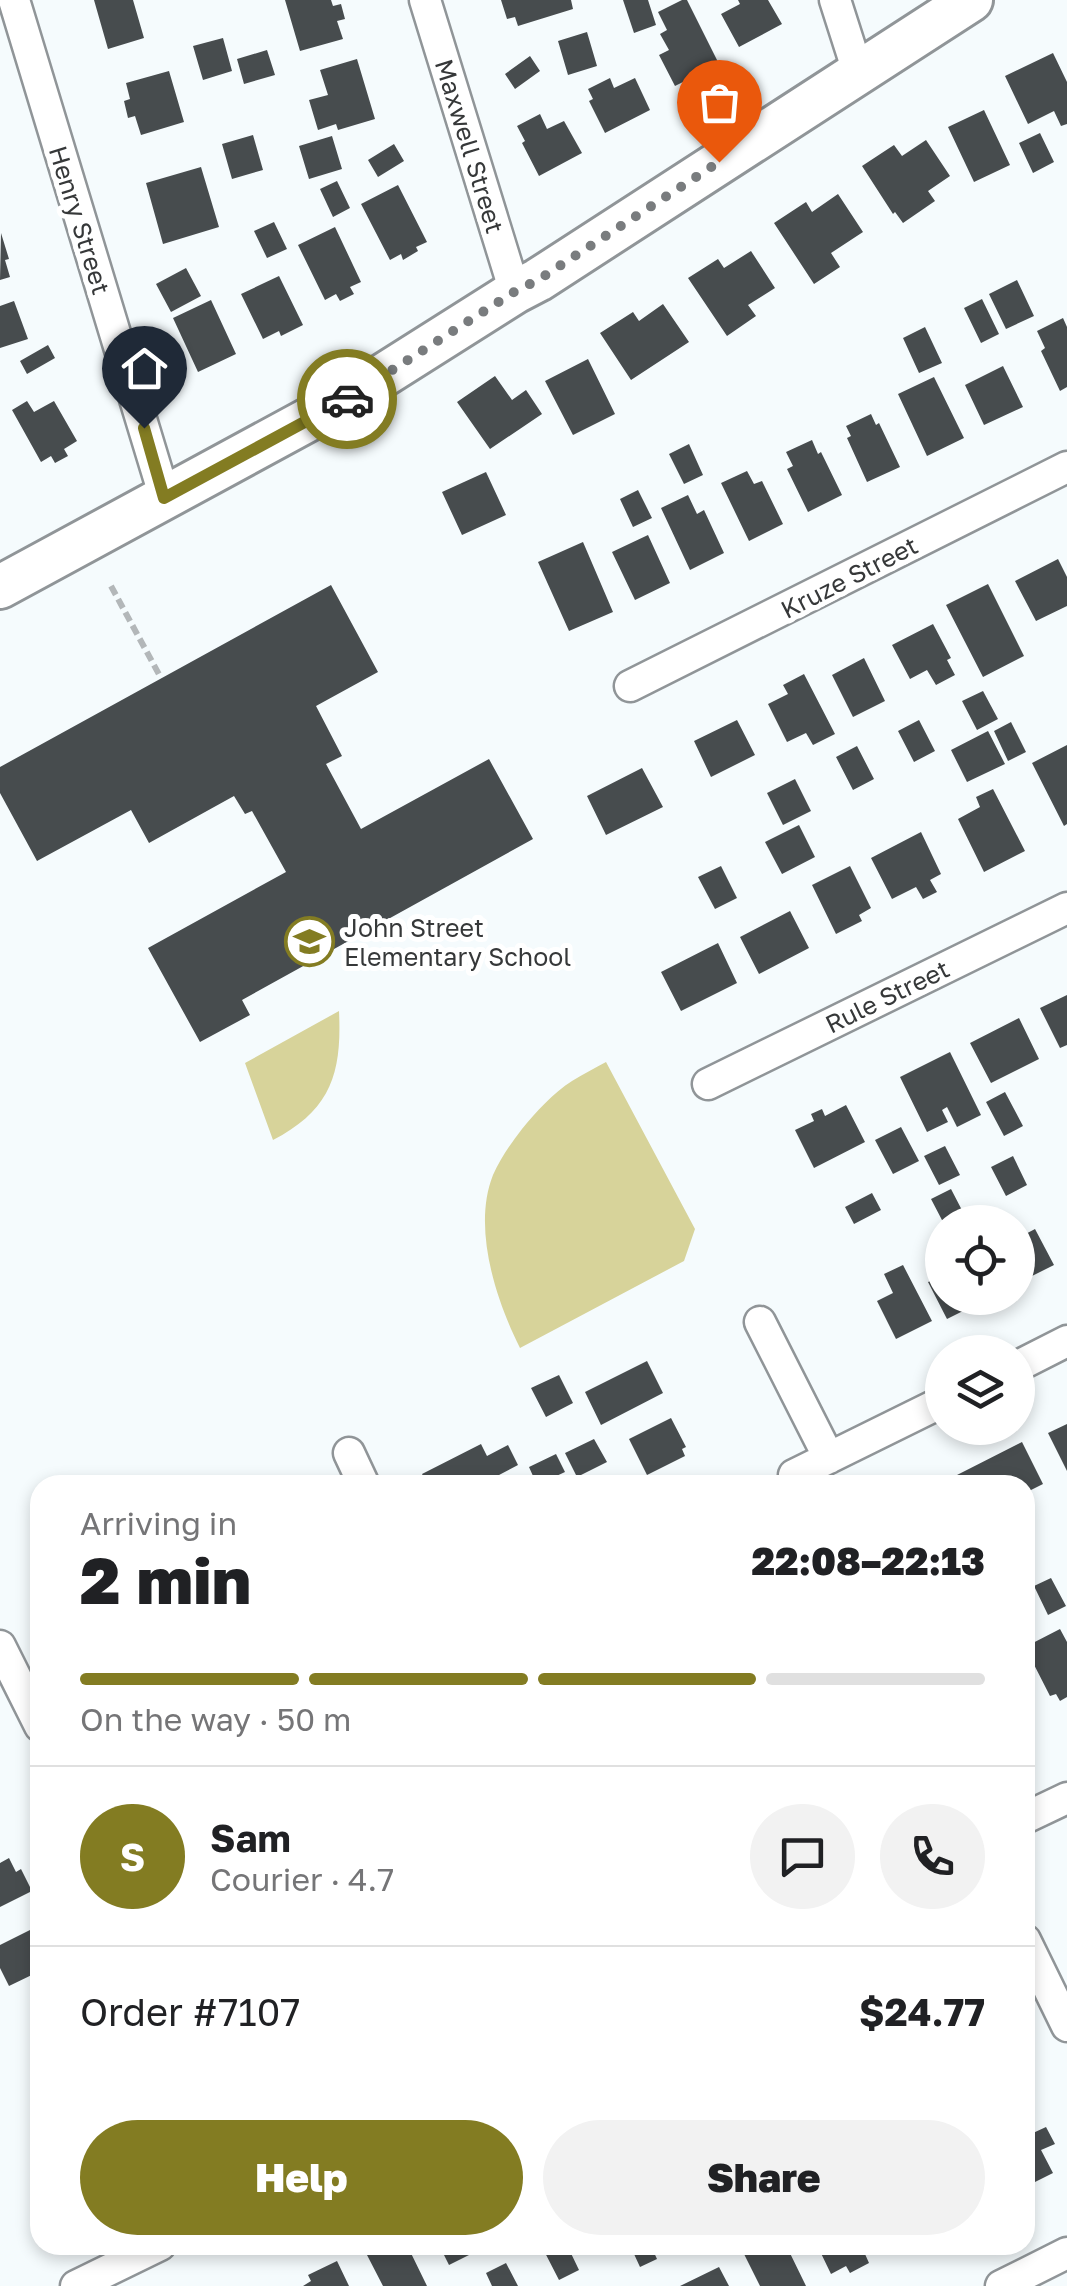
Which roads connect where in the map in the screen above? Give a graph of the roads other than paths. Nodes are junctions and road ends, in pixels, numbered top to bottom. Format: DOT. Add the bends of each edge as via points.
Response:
graph roads {
  1 [pos="14,0"];
  2 [pos="425,0"];
  3 [pos="836,0"];
  4 [pos="971,0"];
  5 [pos="858,72"];
  6 [pos="514,292"];
  7 [pos="1067,467"];
  8 [pos="164,498"];
  9 [pos="0,586"];
  10 [pos="630,686"];
  11 [pos="1067,908"];
  12 [pos="708,1084"];
  13 [pos="760,1322"];
  14 [pos="1067,1341"];
  15 [pos="1035,1357"];
  16 [pos="925,1410"];
  17 [pos="349,1453"];
  18 [pos="829,1458"];
  19 [pos="359,1475"];
  20 [pos="804,1475"];
  21 [pos="0,1646"];
  22 [pos="30,1706"];
  23 [pos="1067,1798"];
  24 [pos="1035,1813"];
  25 [pos="1035,1960"];
  26 [pos="1067,2026"];
  27 [pos="1067,2253"];
  28 [pos="140,2255"];
  29 [pos="76,2286"];
  30 [pos="1001,2286"];
  1 -- 8 [label="street, Henry Street"];
  2 -- 6 [label="street, Maxwell Street"];
  3 -- 5 [label="street"];
  4 -- 5 [label="main road"];
  5 -- 6 [label="main road"];
  6 -- 8 [label="main road" via="341,402"];
  7 -- 10 [label="street, Kruze Street"];
  8 -- 9 [label="main road"];
  11 -- 12 [label="street, Rule Street"];
  13 -- 18 [label="street"];
  14 -- 15 [label="street"];
  16 -- 18 [label="street"];
  17 -- 19 [label="street"];
  18 -- 20 [label="street"];
  21 -- 22 [label="street"];
  23 -- 24 [label="street"];
  25 -- 26 [label="street"];
  27 -- 30 [label="street"];
  28 -- 29 [label="street"];
}
